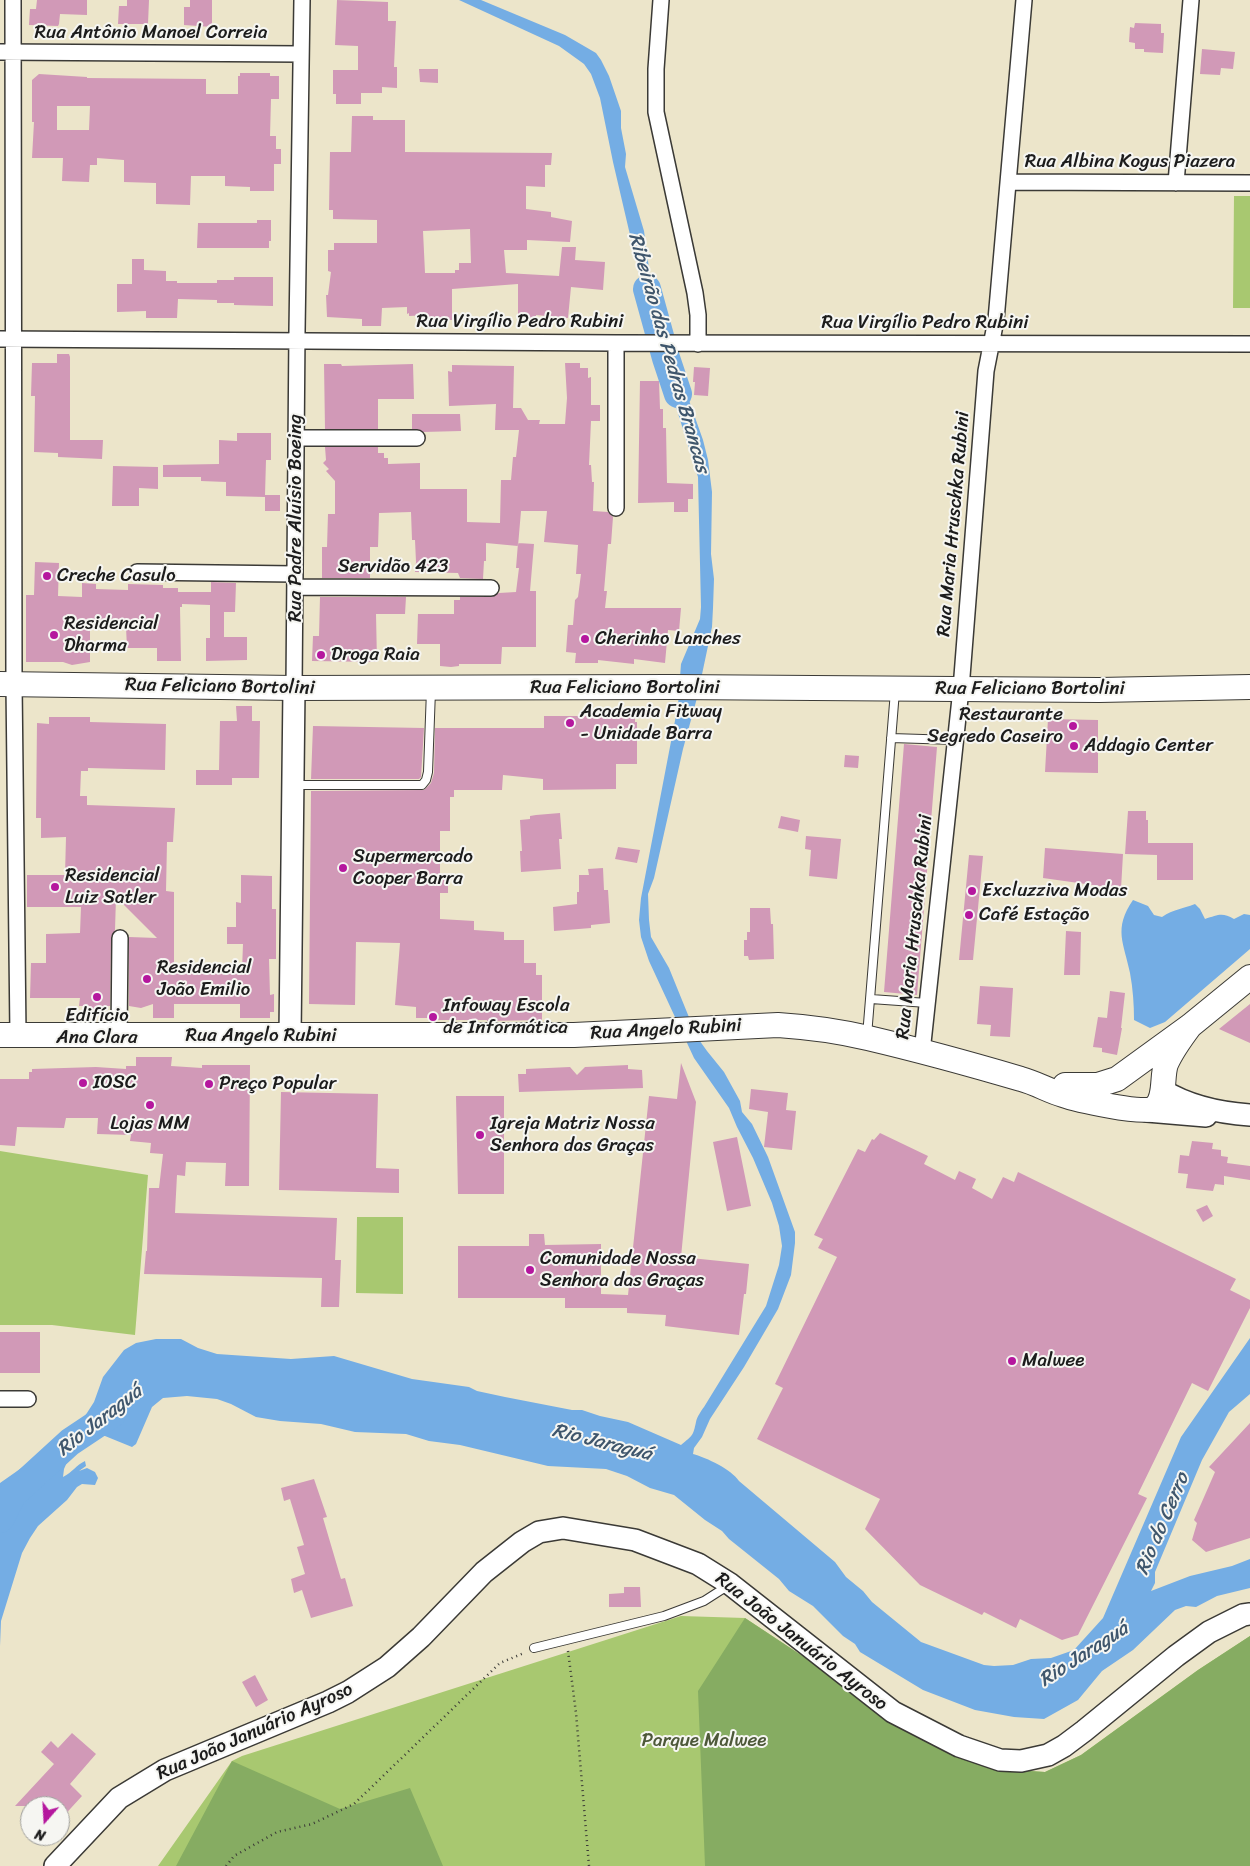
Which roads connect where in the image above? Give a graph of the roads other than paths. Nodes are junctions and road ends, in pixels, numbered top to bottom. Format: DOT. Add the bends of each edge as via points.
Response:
graph roads {
  1 [pos="13,0"];
  2 [pos="302,0"];
  3 [pos="661,0"];
  4 [pos="1024,0"];
  5 [pos="1191,0"];
  6 [pos="6,52"];
  7 [pos="301,54"];
  8 [pos="1009,182"];
  9 [pos="1176,183"];
  10 [pos="1250,183"];
  11 [pos="6,340"];
  12 [pos="297,341"];
  13 [pos="616,343"];
  14 [pos="991,343"];
  15 [pos="698,344"];
  16 [pos="1250,344"];
  17 [pos="296,438"];
  18 [pos="417,438"];
  19 [pos="616,508"];
  20 [pos="137,572"];
  21 [pos="295,580"];
  22 [pos="491,588"];
  23 [pos="7,684"];
  24 [pos="1250,687"];
  25 [pos="294,688"];
  26 [pos="431,688"];
  27 [pos="895,689"];
  28 [pos="961,689"];
  29 [pos="891,738"];
  30 [pos="955,740"];
  31 [pos="293,785"];
  32 [pos="120,938"];
  33 [pos="1250,977"];
  34 [pos="871,999"];
  35 [pos="927,1003"];
  36 [pos="1190,1026"];
  37 [pos="9,1035"];
  38 [pos="119,1036"];
  39 [pos="290,1036"];
  40 [pos="867,1038"];
  41 [pos="922,1052"];
  42 [pos="1037,1084"];
  43 [pos="1162,1090"];
  44 [pos="1144,1110"];
  45 [pos="1228,1114"];
  46 [pos="1250,1115"];
  47 [pos="0,1399"];
  48 [pos="28,1399"];
  49 [pos="730,1584"];
  50 [pos="1250,1614"];
  51 [pos="534,1648"];
  52 [pos="55,1866"];
  1 -- 6 [label="street"];
  2 -- 7 [label="street, Rua Padre Aluísio Boeing"];
  3 -- 15 [label="street" via="656,112 693,285"];
  4 -- 8 [label="street, Rua Maria Hruschka Rubini"];
  5 -- 9 [label="street"];
  6 -- 7 [label="street, Rua Antônio Manoel Correia"];
  6 -- 11 [label="street"];
  7 -- 12 [label="street, Rua Padre Aluísio Boeing"];
  8 -- 9 [label="street, Rua Albina Kogus Piazera"];
  8 -- 14 [label="street, Rua Maria Hruschka Rubini"];
  9 -- 10 [label="street, Rua Albina Kogus Piazera"];
  11 -- 12 [label="street, Rua Virgílio Pedro Rubini"];
  11 -- 23 [label="street" via="15,592"];
  12 -- 13 [label="street, Rua Virgílio Pedro Rubini"];
  12 -- 17 [label="street, Rua Padre Aluísio Boeing"];
  13 -- 15 [label="street, Rua Virgílio Pedro Rubini"];
  13 -- 19 [label="street"];
  14 -- 15 [label="street, Rua Virgílio Pedro Rubini"];
  14 -- 16 [label="street, Rua Virgílio Pedro Rubini"];
  14 -- 28 [label="street, Rua Maria Hruschka Rubini" via="986,371"];
  17 -- 18 [label="street"];
  17 -- 21 [label="street, Rua Padre Aluísio Boeing"];
  20 -- 21 [label="street, Servidão 423"];
  21 -- 22 [label="street, Servidão 423"];
  21 -- 25 [label="street, Rua Padre Aluísio Boeing"];
  23 -- 25 [label="main road, Rua Feliciano Bortolini"];
  23 -- 37 [label="street"];
  24 -- 28 [label="main road, Rua Feliciano Bortolini"];
  25 -- 26 [label="main road, Rua Feliciano Bortolini"];
  25 -- 31 [label="main road, Rua Padre Aluísio Boeing"];
  26 -- 27 [label="main road, Rua Feliciano Bortolini"];
  26 -- 31 [label="lane" via="428,772 422,785"];
  27 -- 28 [label="main road, Rua Feliciano Bortolini"];
  27 -- 29 [label="lane"];
  28 -- 30 [label="street, Rua Maria Hruschka Rubini"];
  29 -- 30 [label="lane"];
  29 -- 34 [label="lane"];
  30 -- 35 [label="street, Rua Maria Hruschka Rubini"];
  31 -- 39 [label="main road, Rua Padre Aluísio Boeing"];
  32 -- 38 [label="street"];
  33 -- 36 [label="main road"];
  34 -- 35 [label="lane"];
  34 -- 40 [label="lane"];
  35 -- 41 [label="street, Rua Maria Hruschka Rubini"];
  36 -- 42 [label="main road" via="1107,1083 1086,1086"];
  36 -- 43 [label="main road" via="1167,1062"];
  37 -- 38 [label="main road, Rua Angelo Rubini"];
  38 -- 39 [label="main road, Rua Angelo Rubini"];
  39 -- 40 [label="main road, Rua Angelo Rubini" via="545,1035 778,1025 812,1027"];
  40 -- 41 [label="main road, Rua Angelo Rubini"];
  41 -- 42 [label="main road, Rua Angelo Rubini"];
  42 -- 44 [label="main road, Rua Angelo Rubini" via="1066,1096"];
  43 -- 44 [label="main road" via="1160,1102 1152,1109"];
  43 -- 44 [label="main road" via="1147,1077 1132,1083 1128,1097 1133,1106"];
  43 -- 45 [label="main road" via="1190,1103"];
  44 -- 45 [label="main road" via="1215,1117"];
  45 -- 46 [label="main road"];
  47 -- 48 [label="street"];
  49 -- 50 [label="main road, Rua João Januário Ayroso" via="893,1712 959,1746 1000,1760 1022,1762 1048,1756 1064,1746 1209,1632"];
  49 -- 51 [label="lane" via="704,1601 664,1616"];
  49 -- 52 [label="main road, Rua João Januário Ayroso" via="698,1564 635,1540 563,1528 539,1532 484,1572 387,1667 334,1699 165,1770 119,1798"];
}
